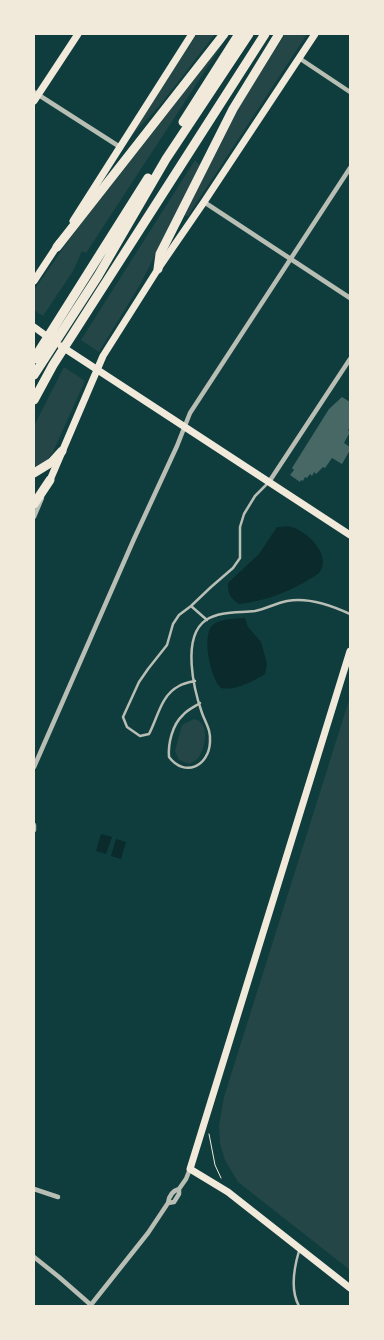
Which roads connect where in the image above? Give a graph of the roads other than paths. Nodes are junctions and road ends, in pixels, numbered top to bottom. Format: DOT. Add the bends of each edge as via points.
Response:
graph roads {
  1 [pos="78,34"];
  2 [pos="192,34"];
  3 [pos="224,34"];
  4 [pos="239,34"];
  5 [pos="248,34"];
  6 [pos="265,34"];
  7 [pos="279,34"];
  8 [pos="315,34"];
  9 [pos="299,58"];
  10 [pos="350,92"];
  11 [pos="35,96"];
  12 [pos="120,147"];
  13 [pos="350,168"];
  14 [pos="204,202"];
  15 [pos="57,247"];
  16 [pos="291,259"];
  17 [pos="158,269"];
  18 [pos="34,281"];
  19 [pos="350,298"];
  20 [pos="34,327"];
  21 [pos="34,359"];
  22 [pos="350,359"];
  23 [pos="53,365"];
  24 [pos="97,370"];
  25 [pos="34,374"];
  26 [pos="34,392"];
  27 [pos="34,400"];
  28 [pos="185,427"];
  29 [pos="62,450"];
  30 [pos="34,473"];
  31 [pos="50,480"];
  32 [pos="269,482"];
  33 [pos="34,504"];
  34 [pos="34,517"];
  35 [pos="350,535"];
  36 [pos="191,606"];
  37 [pos="350,614"];
  38 [pos="207,620"];
  39 [pos="350,651"];
  40 [pos="195,681"];
  41 [pos="200,703"];
  42 [pos="34,766"];
  43 [pos="34,825"];
  44 [pos="34,830"];
  45 [pos="190,1168"];
  46 [pos="34,1189"];
  47 [pos="58,1197"];
  48 [pos="300,1250"];
  49 [pos="34,1257"];
  50 [pos="350,1288"];
  51 [pos="90,1305"];
  52 [pos="298,1306"];
  1 -- 11 [label="main road"];
  2 -- 12 [label="main road"];
  3 -- 15 [label="highway"];
  4 -- 21 [label="highway"];
  5 -- 25 [label="highway" via="166,159 98,276"];
  6 -- 23 [label="highway"];
  7 -- 17 [label="highway" via="233,109 160,254"];
  8 -- 9 [label="main road"];
  9 -- 10 [label="street"];
  9 -- 14 [label="main road"];
  11 -- 12 [label="street"];
  12 -- 15 [label="main road"];
  13 -- 16 [label="street"];
  14 -- 16 [label="street"];
  14 -- 17 [label="main road"];
  15 -- 18 [label="main road"];
  16 -- 19 [label="street"];
  16 -- 28 [label="street" via="190,413"];
  17 -- 24 [label="main road"];
  20 -- 24 [label="main road"];
  22 -- 32 [label="street"];
  23 -- 26 [label="highway"];
  23 -- 27 [label="highway"];
  24 -- 28 [label="main road"];
  24 -- 29 [label="main road"];
  28 -- 32 [label="main road"];
  28 -- 42 [label="street"];
  29 -- 30 [label="highway" via="52,462"];
  29 -- 31 [label="main road"];
  31 -- 33 [label="highway"];
  31 -- 34 [label="street"];
  32 -- 35 [label="main road"];
  32 -- 36 [label="lane" via="244,514 240,526 240,558"];
  36 -- 38 [label="lane"];
  36 -- 40 [label="lane" via="179,615 167,645 139,682 123,717 127,727 140,736 149,734 165,698 179,686"];
  37 -- 38 [label="lane" via="302,600 256,611 231,612"];
  38 -- 40 [label="lane" via="199,627 191,646"];
  39 -- 45 [label="main road"];
  40 -- 41 [label="lane"];
  41 -- 41 [label="lane" via="210,731 206,759 190,768 178,765 169,758 170,739 182,715"];
  43 -- 44 [label="street"];
  45 -- 48 [label="main road" via="228,1192"];
  45 -- 51 [label="street" via="186,1179 168,1198 148,1233"];
  46 -- 47 [label="street"];
  48 -- 50 [label="main road"];
  48 -- 52 [label="lane" via="294,1268 294,1296"];
  49 -- 51 [label="street"];
}
